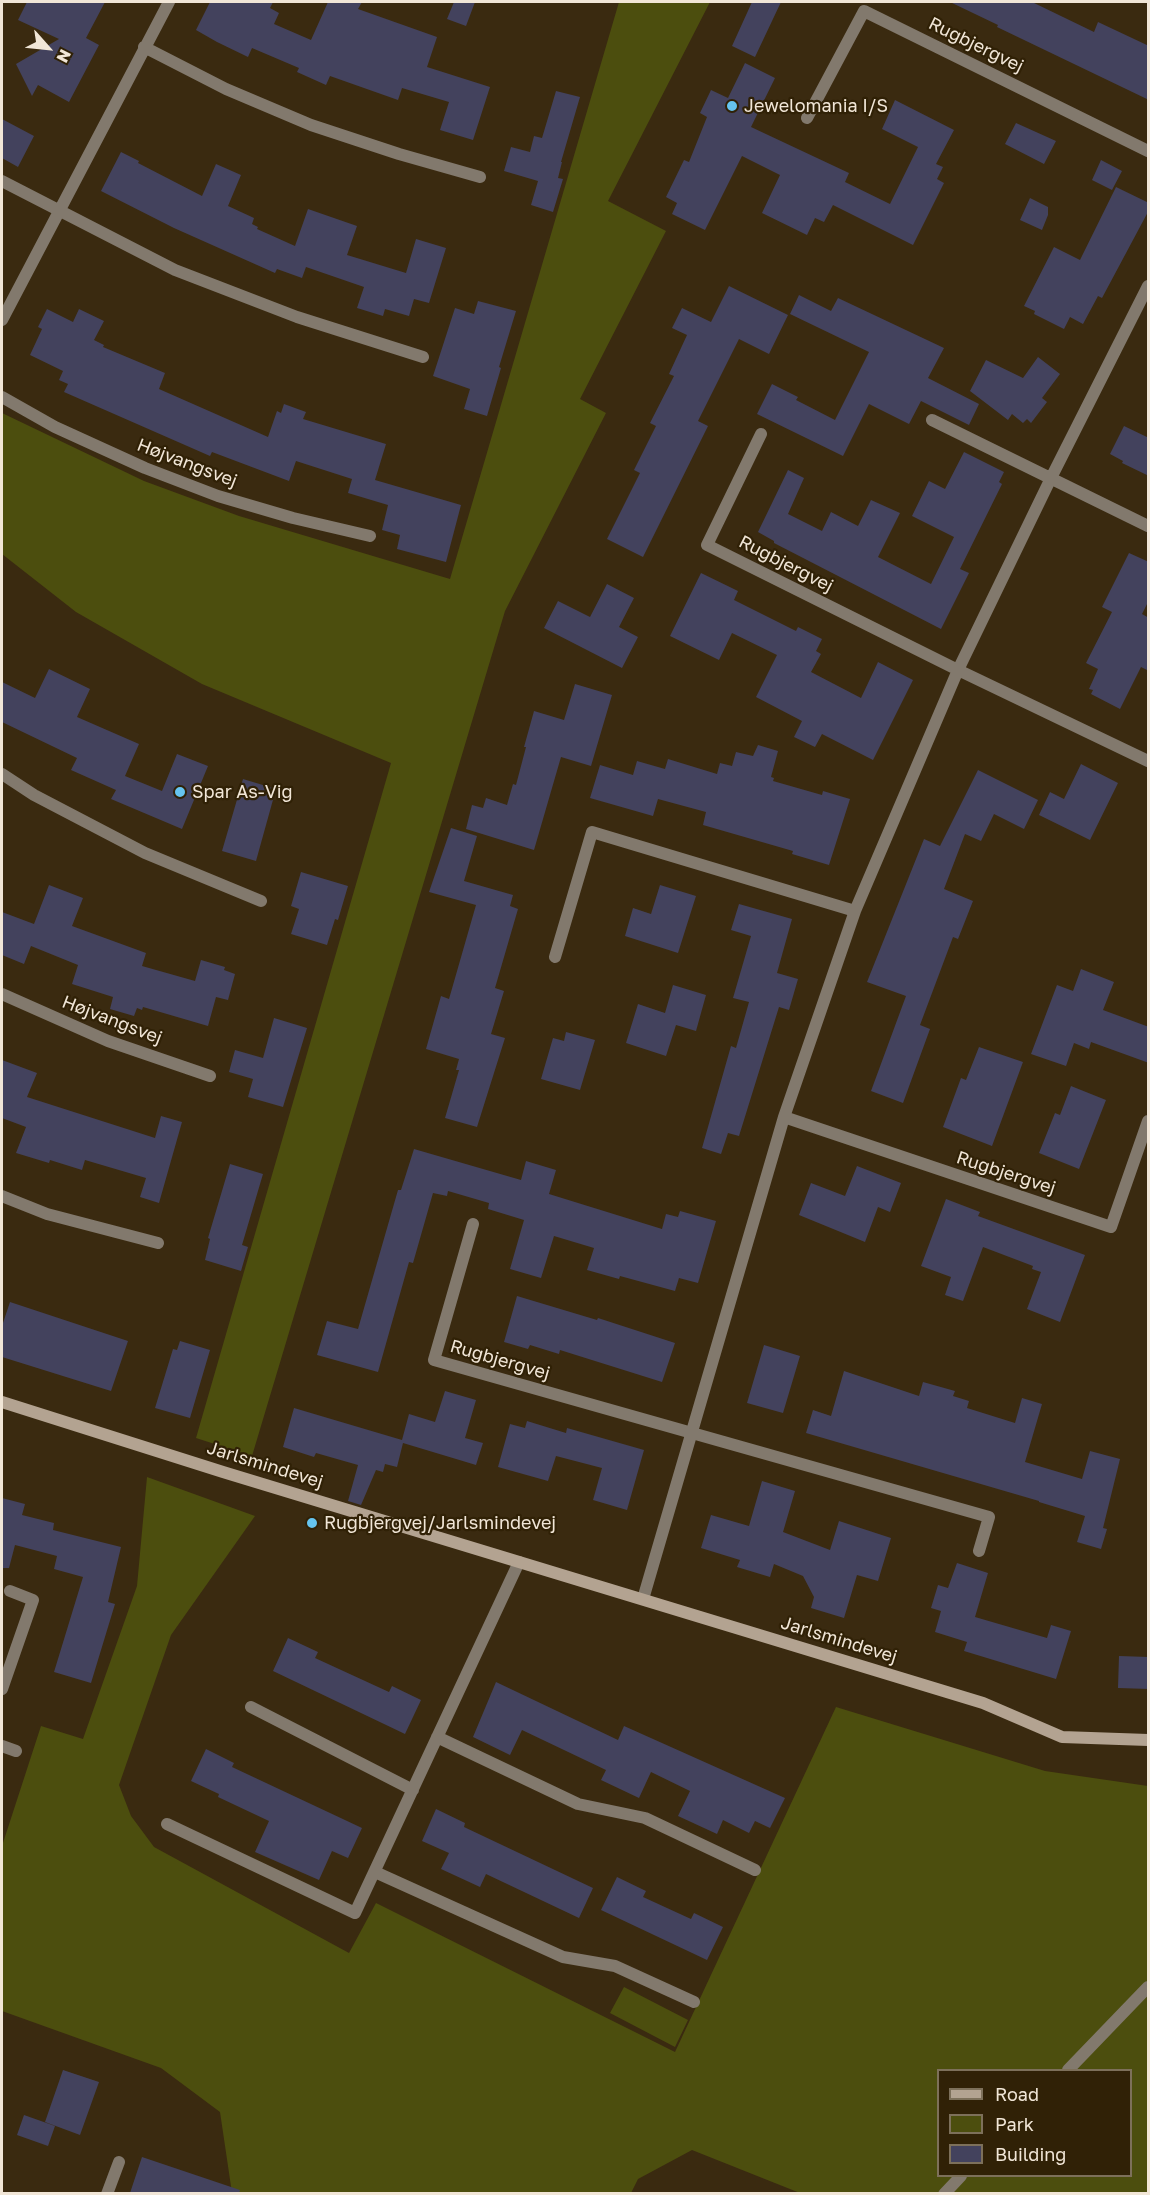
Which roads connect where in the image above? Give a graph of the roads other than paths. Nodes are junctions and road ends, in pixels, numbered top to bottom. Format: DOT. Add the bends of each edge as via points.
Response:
graph roads {
  1 [pos="169,2"];
  2 [pos="144,47"];
  3 [pos="807,118"];
  4 [pos="1149,151"];
  5 [pos="480,177"];
  6 [pos="2,181"];
  7 [pos="59,211"];
  8 [pos="1149,285"];
  9 [pos="2,320"];
  10 [pos="423,357"];
  11 [pos="2,397"];
  12 [pos="932,420"];
  13 [pos="761,434"];
  14 [pos="1051,478"];
  15 [pos="1149,525"];
  16 [pos="370,536"];
  17 [pos="958,670"];
  18 [pos="1149,761"];
  19 [pos="2,774"];
  20 [pos="261,901"];
  21 [pos="855,911"];
  22 [pos="555,957"];
  23 [pos="2,994"];
  24 [pos="210,1076"];
  25 [pos="784,1118"];
  26 [pos="1149,1121"];
  27 [pos="2,1196"];
  28 [pos="473,1224"];
  29 [pos="158,1244"];
  30 [pos="2,1401"];
  31 [pos="691,1433"];
  32 [pos="979,1551"];
  33 [pos="519,1562"];
  34 [pos="10,1591"];
  35 [pos="643,1599"];
  36 [pos="2,1689"];
  37 [pos="250,1707"];
  38 [pos="437,1737"];
  39 [pos="1149,1740"];
  40 [pos="2,1746"];
  41 [pos="16,1751"];
  42 [pos="413,1790"];
  43 [pos="167,1824"];
  44 [pos="755,1870"];
  45 [pos="375,1872"];
  46 [pos="1149,1987"];
  47 [pos="694,2002"];
  48 [pos="1069,2069"];
  49 [pos="119,2162"];
  50 [pos="960,2177"];
  51 [pos="107,2193"];
  52 [pos="944,2193"];
  1 -- 2 [label="street"];
  2 -- 5 [label="street" via="226,89 311,125"];
  2 -- 7 [label="street"];
  3 -- 4 [label="street, Rugbjergvej" via="864,11"];
  6 -- 7 [label="street"];
  7 -- 9 [label="street"];
  7 -- 10 [label="street" via="175,270 297,317"];
  8 -- 14 [label="street"];
  11 -- 16 [label="street, Højvangsvej" via="55,427 218,496"];
  12 -- 14 [label="street"];
  13 -- 17 [label="street, Rugbjergvej" via="707,545"];
  14 -- 15 [label="street"];
  14 -- 17 [label="street"];
  17 -- 18 [label="street, Rugbjergvej"];
  17 -- 21 [label="street"];
  19 -- 20 [label="street" via="145,854"];
  21 -- 22 [label="street" via="592,832"];
  21 -- 25 [label="street"];
  23 -- 24 [label="street, Højvangsvej" via="108,1041"];
  25 -- 26 [label="street, Rugbjergvej" via="1111,1227"];
  25 -- 31 [label="street"];
  27 -- 29 [label="street" via="47,1214"];
  28 -- 31 [label="street, Rugbjergvej" via="434,1360"];
  30 -- 33 [label="street, Jarlsmindevej"];
  31 -- 32 [label="street, Rugbjergvej" via="989,1517"];
  31 -- 35 [label="street"];
  33 -- 35 [label="street, Jarlsmindevej"];
  33 -- 38 [label="street"];
  34 -- 36 [label="street" via="33,1600"];
  35 -- 39 [label="street, Jarlsmindevej" via="983,1703 1062,1737"];
  37 -- 42 [label="street"];
  38 -- 42 [label="street"];
  38 -- 44 [label="street" via="578,1804 645,1818"];
  40 -- 41 [label="street"];
  42 -- 45 [label="street"];
  43 -- 45 [label="street" via="355,1913"];
  45 -- 47 [label="street" via="563,1957 615,1966"];
  46 -- 48 [label="street"];
  49 -- 51 [label="street"];
  50 -- 52 [label="street"];
}
